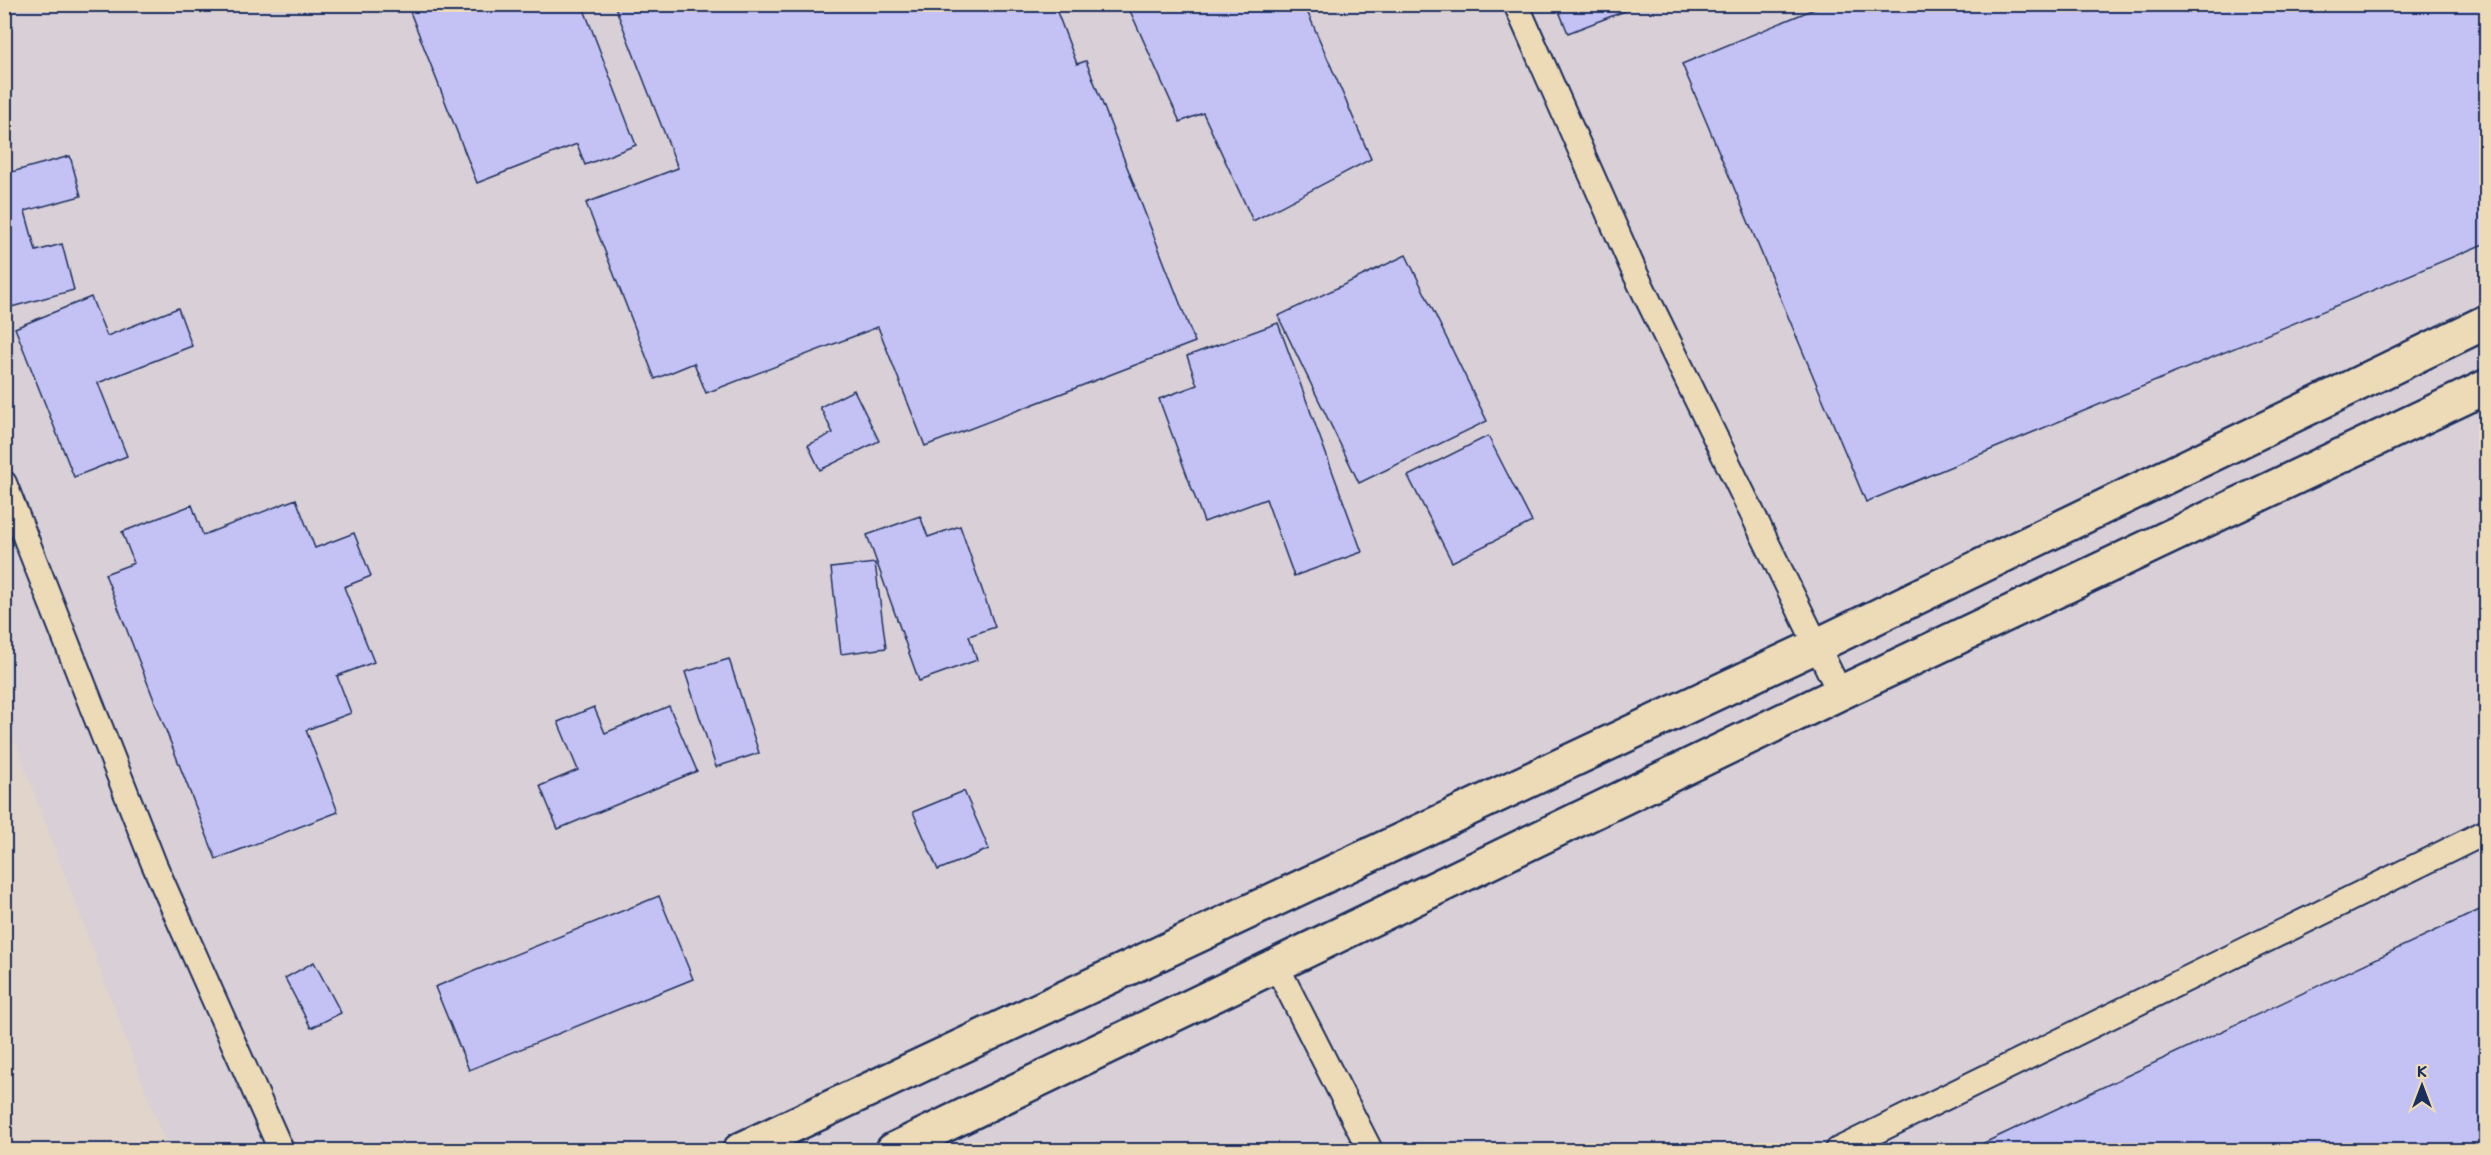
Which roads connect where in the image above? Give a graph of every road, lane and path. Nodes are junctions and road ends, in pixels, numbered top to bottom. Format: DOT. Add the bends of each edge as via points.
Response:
graph roads {
  1 [pos="1515,4"];
  2 [pos="2487,322"];
  3 [pos="2487,387"];
  4 [pos="4,483"];
  5 [pos="1816,646"];
  6 [pos="1840,693"];
  7 [pos="2487,832"];
  8 [pos="1276,965"];
  9 [pos="281,1150"];
  10 [pos="740,1150"];
  11 [pos="893,1150"];
  12 [pos="1370,1150"];
  13 [pos="1838,1150"];
  1 -- 5 [label="lane" via="1635,273"];
  2 -- 5 [label="street"];
  3 -- 6 [label="street"];
  4 -- 9 [label="lane" via="154,864"];
  5 -- 6 [label="lane"];
  5 -- 10 [label="street"];
  6 -- 8 [label="street"];
  7 -- 13 [label="lane"];
  8 -- 11 [label="street"];
  8 -- 12 [label="lane"];
}
